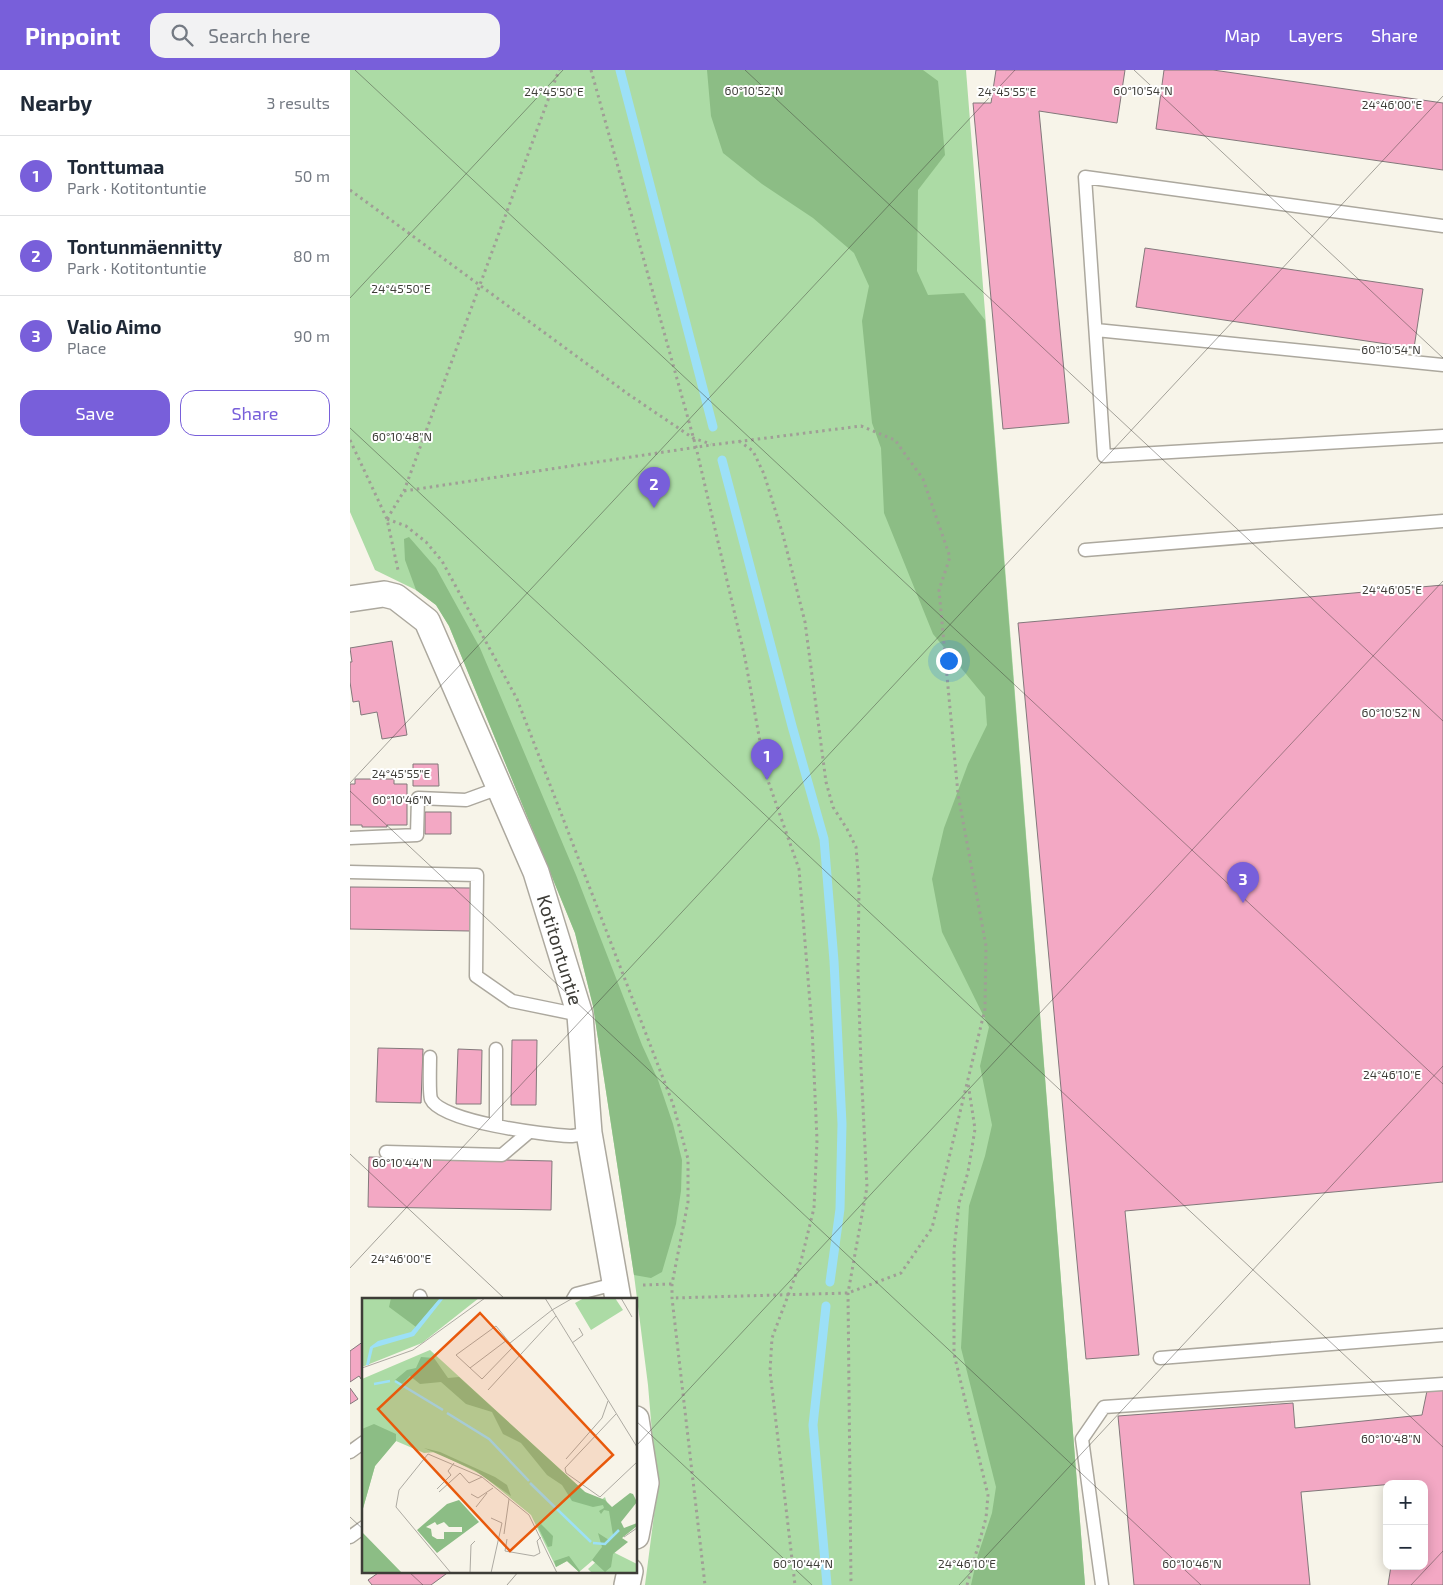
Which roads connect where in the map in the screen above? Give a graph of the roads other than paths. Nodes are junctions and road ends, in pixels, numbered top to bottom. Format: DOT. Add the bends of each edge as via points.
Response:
graph roads {
  1 [pos="1443,226"];
  2 [pos="1096,330"];
  3 [pos="1443,365"];
  4 [pos="1443,436"];
  5 [pos="1443,522"];
  6 [pos="1085,550"];
  7 [pos="350,599"];
  8 [pos="500,788"];
  9 [pos="350,838"];
  10 [pos="350,872"];
  11 [pos="580,1016"];
  12 [pos="496,1050"];
  13 [pos="430,1057"];
  14 [pos="496,1125"];
  15 [pos="528,1132"];
  16 [pos="589,1133"];
  17 [pos="386,1152"];
  18 [pos="618,1292"];
  19 [pos="574,1298"];
  20 [pos="1443,1335"];
  21 [pos="1160,1358"];
  22 [pos="1443,1384"];
  23 [pos="638,1432"];
  24 [pos="362,1443"];
  25 [pos="350,1452"];
  26 [pos="638,1525"];
  27 [pos="362,1529"];
  28 [pos="350,1538"];
  29 [pos="630,1572"];
  30 [pos="627,1585"];
  31 [pos="1102,1585"];
  1 -- 2 [label="lane" via="1085,177"];
  2 -- 3 [label="lane"];
  2 -- 4 [label="lane" via="1104,456"];
  5 -- 6 [label="lane"];
  7 -- 8 [label="street, Kotitontuntie" via="384,594 396,597 427,621"];
  8 -- 9 [label="lane" via="466,800 418,798 417,835"];
  8 -- 11 [label="street, Kotitontuntie" via="536,872"];
  10 -- 11 [label="lane" via="477,875 476,976 512,1001"];
  11 -- 16 [label="street, Kotitontuntie"];
  12 -- 14 [label="lane"];
  13 -- 14 [label="lane" via="431,1099 436,1105 448,1112"];
  14 -- 15 [label="lane"];
  15 -- 16 [label="lane" via="573,1136"];
  15 -- 17 [label="lane" via="502,1155"];
  16 -- 18 [label="street, Kotitontuntie"];
  18 -- 19 [label="lane" via="603,1287 576,1294"];
  20 -- 21 [label="lane"];
  22 -- 31 [label="lane" via="1104,1407 1082,1439"];
  23 -- 26 [label="street" via="646,1483"];
  24 -- 25 [label="lane"];
  27 -- 28 [label="lane"];
  29 -- 30 [label="street"];
}
